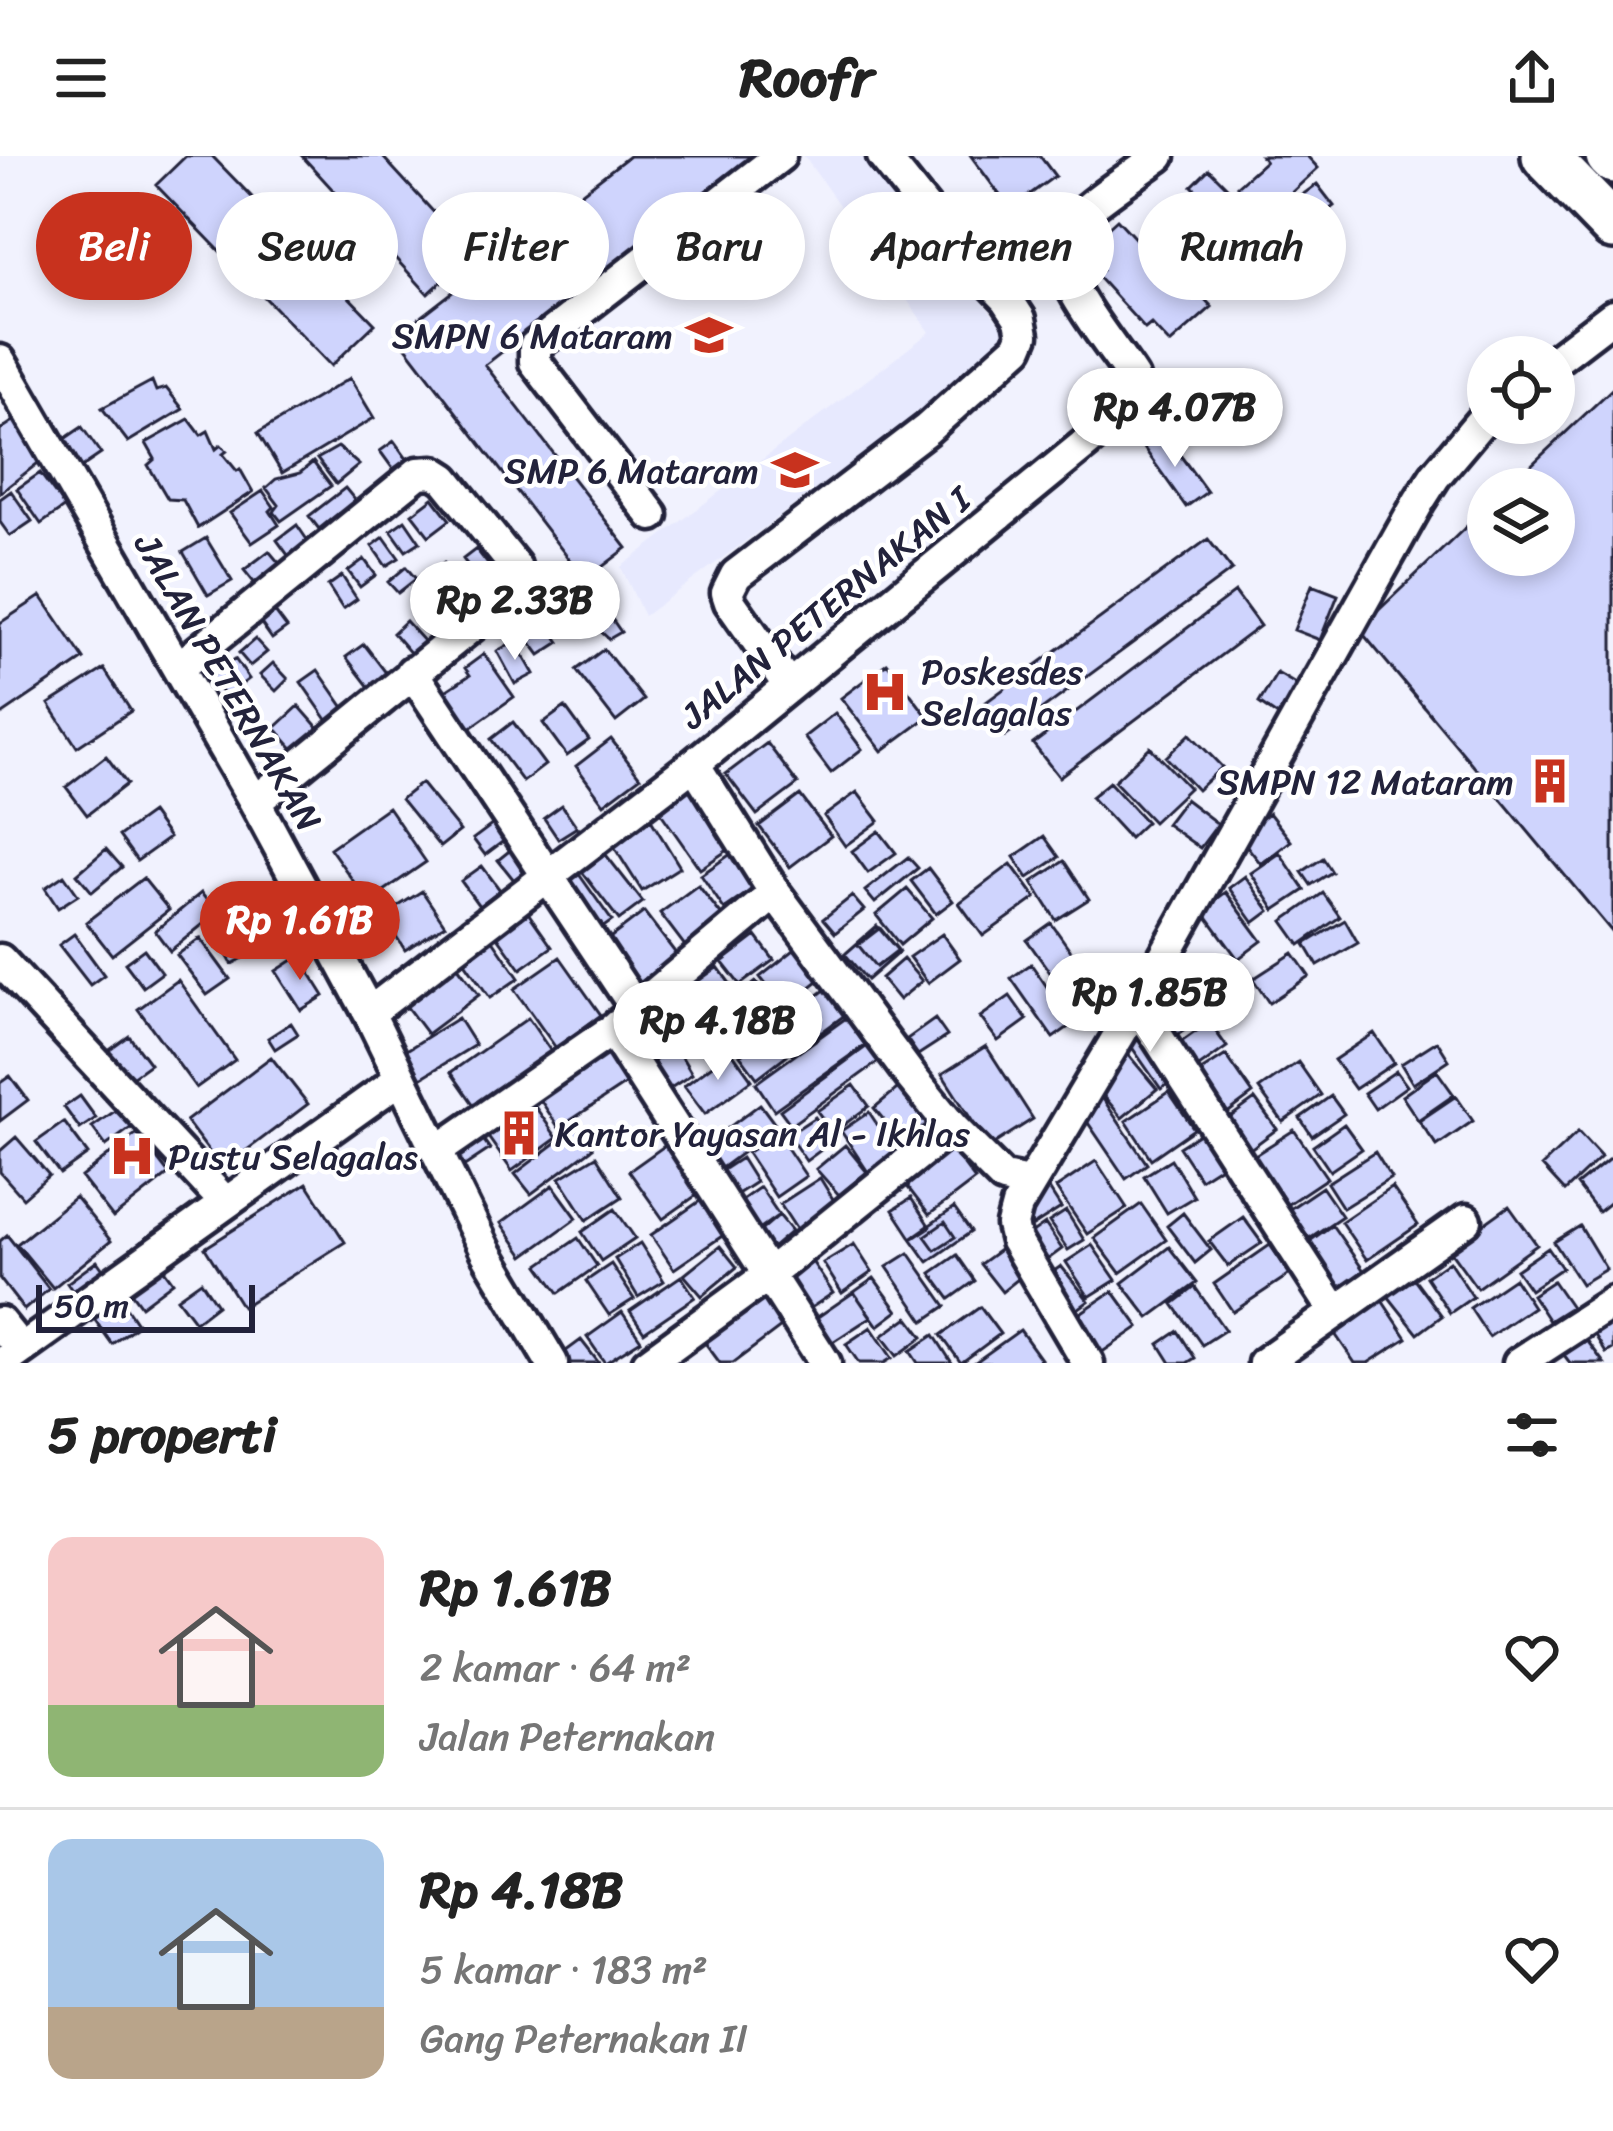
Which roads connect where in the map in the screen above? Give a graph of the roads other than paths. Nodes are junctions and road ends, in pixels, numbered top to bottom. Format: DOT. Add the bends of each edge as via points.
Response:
graph roads {
  1 [pos="780,156"];
  2 [pos="883,156"];
  3 [pos="1159,156"];
  4 [pos="1557,161"];
  5 [pos="1613,226"];
  6 [pos="1613,316"];
  7 [pos="1575,345"];
  8 [pos="0,361"];
  9 [pos="1467,438"];
  10 [pos="652,515"];
  11 [pos="178,668"];
  12 [pos="412,672"];
  13 [pos="790,686"];
  14 [pos="694,764"];
  15 [pos="255,802"];
  16 [pos="549,876"];
  17 [pos="775,893"];
  18 [pos="0,960"];
  19 [pos="1137,1004"];
  20 [pos="637,1010"];
  21 [pos="369,1013"];
  22 [pos="612,1030"];
  23 [pos="400,1078"];
  24 [pos="952,1127"];
  25 [pos="437,1151"];
  26 [pos="1030,1183"];
  27 [pos="224,1201"];
  28 [pos="1466,1220"];
  29 [pos="767,1276"];
  30 [pos="1613,1303"];
  31 [pos="1334,1310"];
  32 [pos="0,1323"];
  33 [pos="1296,1354"];
  34 [pos="11,1356"];
  35 [pos="552,1363"];
  36 [pos="648,1363"];
  37 [pos="825,1363"];
  38 [pos="1088,1363"];
  39 [pos="1264,1363"];
  40 [pos="1519,1363"];
  1 -- 10 [label="street" via="535,346 535,362"];
  2 -- 13 [label="street" via="1007,298 1023,334 927,429 736,575 730,602"];
  3 -- 13 [label="street, JALAN PETERNAKAN I" via="1073,222 1059,247 1065,275 1132,378 1131,404"];
  4 -- 5 [label="highway"];
  6 -- 7 [label="street"];
  8 -- 11 [label="street, JALAN PETERNAKAN"];
  9 -- 19 [label="street" via="1419,501"];
  11 -- 12 [label="street" via="426,471 445,479 518,577 511,594"];
  11 -- 15 [label="street, JALAN PETERNAKAN"];
  12 -- 15 [label="street"];
  12 -- 16 [label="street"];
  13 -- 14 [label="street, JALAN PETERNAKAN I"];
  14 -- 16 [label="street, JALAN PETERNAKAN I"];
  14 -- 17 [label="street"];
  15 -- 21 [label="street, JALAN PETERNAKAN"];
  16 -- 20 [label="street"];
  16 -- 21 [label="street, JALAN PETERNAKAN I"];
  17 -- 20 [label="street"];
  17 -- 24 [label="street"];
  18 -- 27 [label="street"];
  19 -- 26 [label="street"];
  19 -- 31 [label="street"];
  20 -- 22 [label="street"];
  21 -- 23 [label="street, JALAN PETERNAKAN"];
  22 -- 25 [label="street"];
  22 -- 29 [label="street"];
  23 -- 25 [label="street, JALAN PETERNAKAN"];
  23 -- 27 [label="street"];
  24 -- 26 [label="street" via="1003,1178"];
  24 -- 29 [label="street"];
  25 -- 35 [label="street, JALAN PETERNAKAN"];
  26 -- 38 [label="street" via="1013,1232"];
  27 -- 34 [label="street"];
  28 -- 31 [label="street"];
  29 -- 36 [label="street"];
  29 -- 37 [label="street"];
  30 -- 40 [label="street"];
  31 -- 33 [label="street"];
  32 -- 34 [label="street"];
  33 -- 39 [label="street"];
}
